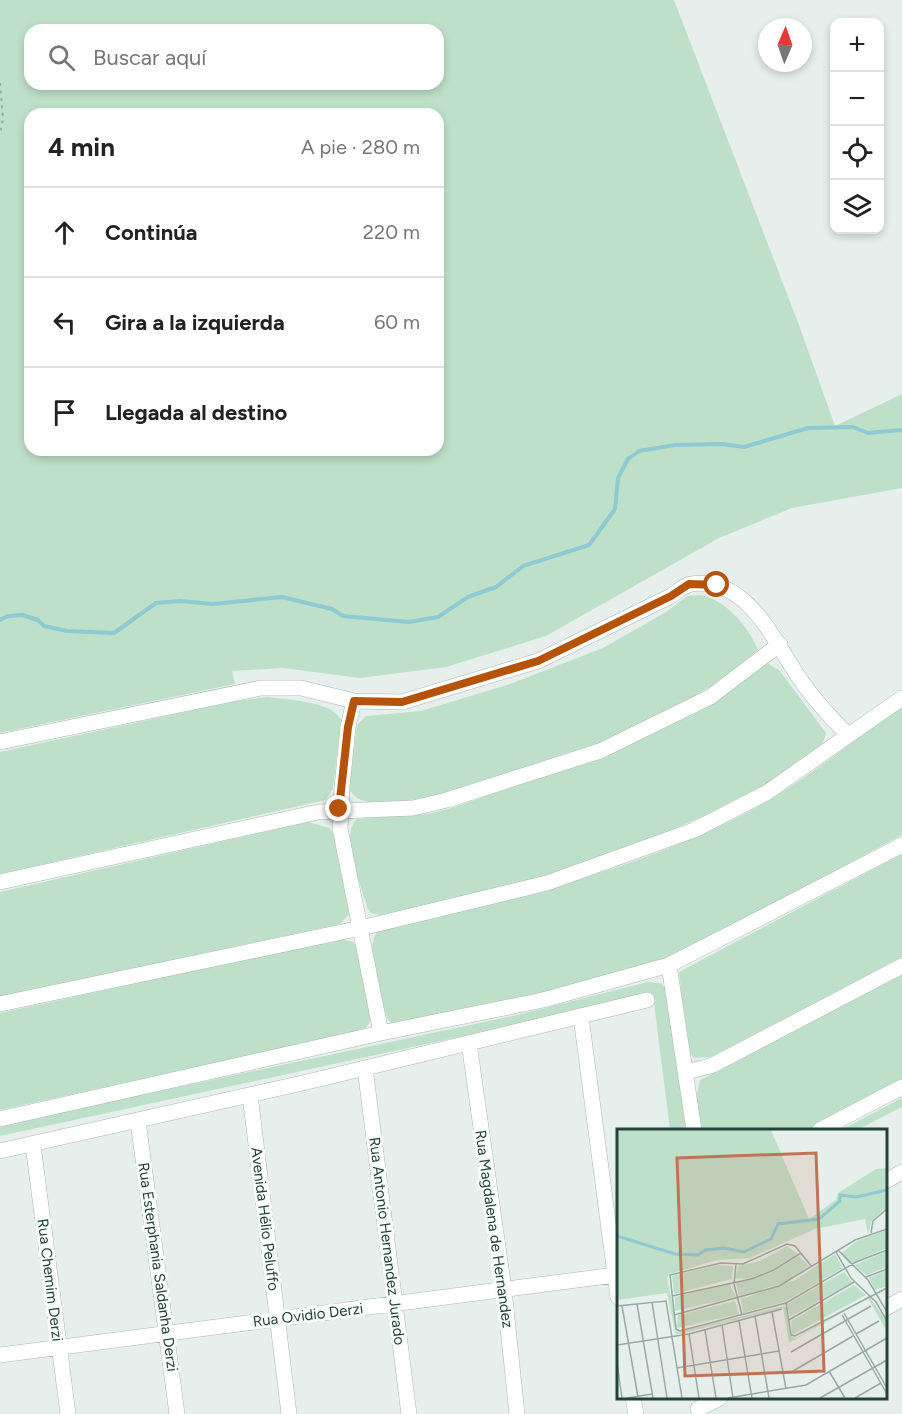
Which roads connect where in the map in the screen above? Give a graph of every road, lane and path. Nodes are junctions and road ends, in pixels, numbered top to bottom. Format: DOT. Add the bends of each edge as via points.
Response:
graph roads {
  1 [pos="0,83"];
  2 [pos="0,134"];
  3 [pos="780,644"];
  4 [pos="902,698"];
  5 [pos="354,701"];
  6 [pos="847,734"];
  7 [pos="0,742"];
  8 [pos="339,809"];
  9 [pos="902,844"];
  10 [pos="0,882"];
  11 [pos="361,928"];
  12 [pos="669,965"];
  13 [pos="902,966"];
  14 [pos="647,1000"];
  15 [pos="0,1004"];
  16 [pos="581,1017"];
  17 [pos="381,1033"];
  18 [pos="469,1043"];
  19 [pos="365,1068"];
  20 [pos="687,1072"];
  21 [pos="902,1087"];
  22 [pos="250,1095"];
  23 [pos="0,1119"];
  24 [pos="138,1121"];
  25 [pos="694,1129"];
  26 [pos="824,1129"];
  27 [pos="33,1145"];
  28 [pos="0,1151"];
  29 [pos="902,1172"];
  30 [pos="887,1180"];
  31 [pos="615,1275"];
  32 [pos="504,1290"];
  33 [pos="617,1290"];
  34 [pos="902,1299"];
  35 [pos="394,1304"];
  36 [pos="887,1307"];
  37 [pos="278,1319"];
  38 [pos="167,1333"];
  39 [pos="59,1347"];
  40 [pos="0,1355"];
  41 [pos="633,1399"];
  42 [pos="718,1399"];
  43 [pos="699,1409"];
  44 [pos="68,1414"];
  45 [pos="177,1414"];
  46 [pos="289,1414"];
  47 [pos="409,1414"];
  48 [pos="517,1414"];
  49 [pos="636,1414"];
  1 -- 2 [label="path"];
  3 -- 5 [label="street" via="743,599 717,585 689,584 538,661 402,702"];
  3 -- 6 [label="street" via="810,693"];
  3 -- 8 [label="street" via="710,697 600,751 413,808"];
  4 -- 6 [label="street"];
  5 -- 7 [label="street" via="301,687 261,688"];
  5 -- 8 [label="street"];
  6 -- 11 [label="street" via="766,793 694,830 547,884"];
  8 -- 10 [label="street"];
  8 -- 11 [label="street"];
  9 -- 12 [label="street"];
  11 -- 15 [label="street"];
  11 -- 17 [label="street"];
  12 -- 17 [label="street" via="543,1000"];
  12 -- 20 [label="street"];
  13 -- 20 [label="street" via="713,1065"];
  14 -- 16 [label="street"];
  16 -- 18 [label="street"];
  16 -- 31 [label="street"];
  17 -- 23 [label="street"];
  18 -- 19 [label="street"];
  18 -- 32 [label="street, Rua Magdalena de Hernandez"];
  19 -- 22 [label="street"];
  19 -- 35 [label="street, Rua Antonio Hernandez Jurado"];
  20 -- 25 [label="street"];
  21 -- 26 [label="street"];
  22 -- 24 [label="street"];
  22 -- 37 [label="street, Avenida Hélio Peluffo"];
  24 -- 27 [label="street"];
  24 -- 38 [label="street, Rua Esterphania Saldanha Derzi"];
  27 -- 28 [label="street"];
  27 -- 39 [label="street, Rua Chemim Derzi"];
  29 -- 30 [label="street"];
  31 -- 32 [label="street, Rua Ovidio Derzi"];
  31 -- 33 [label="street"];
  32 -- 35 [label="street, Rua Ovidio Derzi"];
  32 -- 48 [label="street, Rua Magdalena de Hernandez"];
  34 -- 36 [label="street"];
  35 -- 37 [label="street, Rua Ovidio Derzi"];
  35 -- 47 [label="street, Rua Antonio Hernandez Jurado"];
  37 -- 38 [label="street, Rua Ovidio Derzi"];
  37 -- 46 [label="street, Avenida Hélio Peluffo"];
  38 -- 39 [label="street, Rua Ovidio Derzi"];
  38 -- 45 [label="street, Rua Esterphania Saldanha Derzi"];
  39 -- 40 [label="street, Rua Ovidio Derzi"];
  39 -- 44 [label="street, Rua Chemim Derzi"];
  41 -- 49 [label="street"];
  42 -- 43 [label="street"];
}
